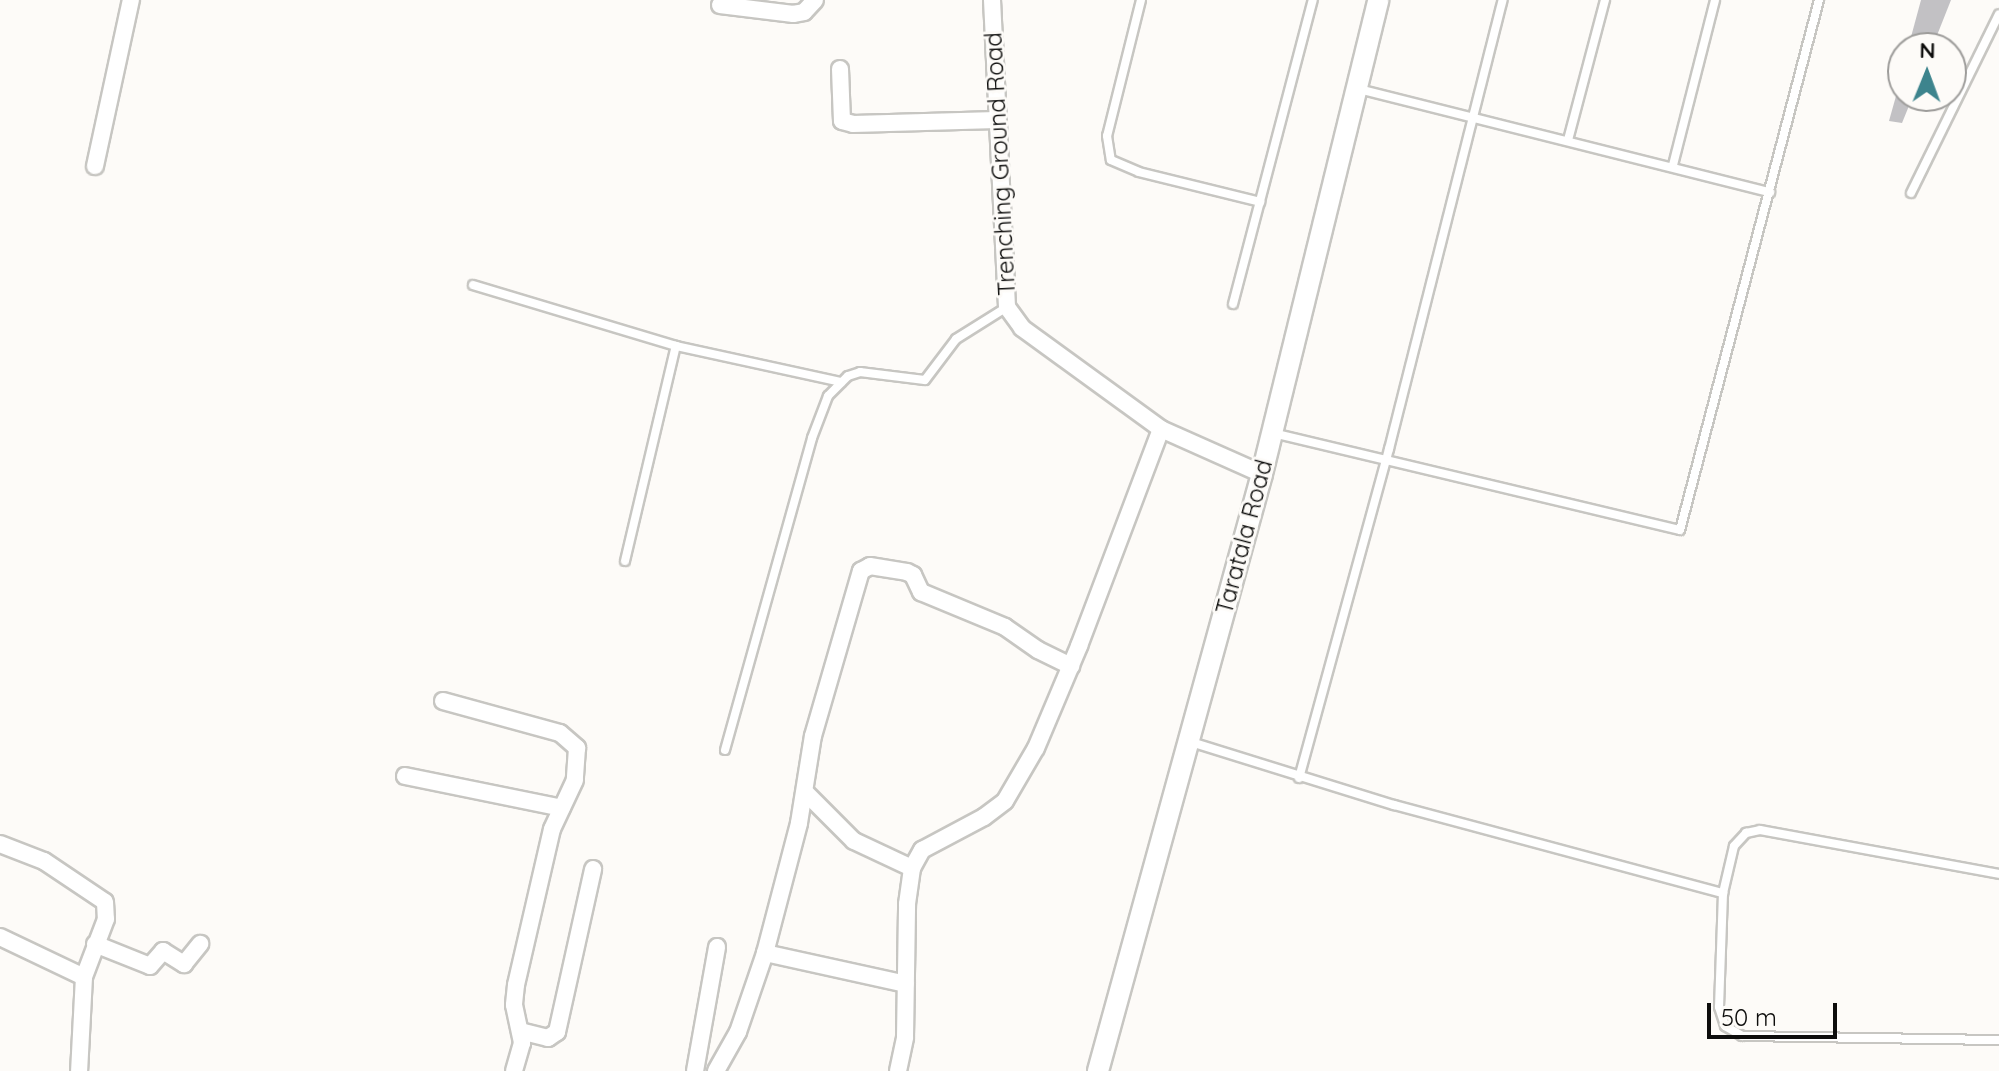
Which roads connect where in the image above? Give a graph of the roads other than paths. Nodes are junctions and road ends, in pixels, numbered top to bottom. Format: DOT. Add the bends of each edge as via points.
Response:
graph roads {
  1 [pos="131,0"];
  2 [pos="815,0"];
  3 [pos="992,0"];
  4 [pos="1141,0"];
  5 [pos="1313,0"];
  6 [pos="1378,0"];
  7 [pos="1503,0"];
  8 [pos="1605,0"];
  9 [pos="1715,0"];
  10 [pos="1819,0"];
  11 [pos="720,5"];
  12 [pos="1999,14"];
  13 [pos="840,69"];
  14 [pos="1354,88"];
  15 [pos="1471,117"];
  16 [pos="997,120"];
  17 [pos="1568,140"];
  18 [pos="1673,165"];
  19 [pos="95,166"];
  20 [pos="1770,192"];
  21 [pos="1911,193"];
  22 [pos="1260,202"];
  23 [pos="473,285"];
  24 [pos="1233,304"];
  25 [pos="1007,307"];
  26 [pos="676,346"];
  27 [pos="841,382"];
  28 [pos="1161,429"];
  29 [pos="1272,433"];
  30 [pos="1385,462"];
  31 [pos="1262,474"];
  32 [pos="625,561"];
  33 [pos="1071,666"];
  34 [pos="443,701"];
  35 [pos="1187,740"];
  36 [pos="725,750"];
  37 [pos="405,776"];
  38 [pos="1299,778"];
  39 [pos="805,792"];
  40 [pos="562,808"];
  41 [pos="0,844"];
  42 [pos="912,868"];
  43 [pos="593,869"];
  44 [pos="1999,874"];
  45 [pos="1723,893"];
  46 [pos="0,937"];
  47 [pos="95,944"];
  48 [pos="200,944"];
  49 [pos="717,947"];
  50 [pos="765,953"];
  51 [pos="84,977"];
  52 [pos="906,984"];
  53 [pos="520,1031"];
  54 [pos="1999,1040"];
  55 [pos="79,1071"];
  56 [pos="514,1071"];
  57 [pos="695,1071"];
  58 [pos="716,1071"];
  59 [pos="898,1071"];
  60 [pos="1098,1071"];
  1 -- 19 [label="street"];
  2 -- 11 [label="street" via="804,12 793,14"];
  3 -- 16 [label="street, Trenching Ground Road"];
  4 -- 22 [label="lane" via="1107,136 1111,160"];
  5 -- 22 [label="lane"];
  6 -- 14 [label="street, Taratala Road"];
  7 -- 15 [label="lane"];
  8 -- 17 [label="lane"];
  9 -- 18 [label="lane"];
  10 -- 20 [label="lane"];
  12 -- 21 [label="lane"];
  13 -- 16 [label="street" via="842,121"];
  14 -- 15 [label="lane"];
  14 -- 29 [label="street, Taratala Road"];
  15 -- 17 [label="lane"];
  15 -- 30 [label="lane"];
  16 -- 25 [label="street, Trenching Ground Road"];
  17 -- 18 [label="lane"];
  18 -- 20 [label="lane"];
  20 -- 30 [label="lane" via="1680,530"];
  22 -- 24 [label="lane"];
  23 -- 26 [label="lane"];
  25 -- 27 [label="lane" via="956,339 925,380 860,372"];
  25 -- 28 [label="street, Trenching Ground Road" via="1022,328"];
  26 -- 27 [label="lane"];
  26 -- 32 [label="lane"];
  27 -- 36 [label="lane" via="828,396 812,438"];
  28 -- 31 [label="street, Trenching Ground Road"];
  28 -- 33 [label="street"];
  29 -- 30 [label="lane"];
  29 -- 31 [label="street, Taratala Road"];
  30 -- 38 [label="lane"];
  31 -- 35 [label="street, Taratala Road"];
  33 -- 39 [label="street" via="1005,627 921,592 907,572 866,567 813,736"];
  33 -- 42 [label="street" via="1036,748 1005,801 922,850"];
  34 -- 40 [label="street" via="547,728 572,740 578,763"];
  35 -- 38 [label="lane"];
  35 -- 60 [label="street, Taratala Road"];
  37 -- 40 [label="street"];
  38 -- 45 [label="lane"];
  39 -- 42 [label="street" via="854,841"];
  39 -- 50 [label="street"];
  40 -- 53 [label="street" via="552,829 516,985"];
  41 -- 47 [label="street" via="44,861 105,902 106,919"];
  42 -- 52 [label="street"];
  43 -- 53 [label="street" via="557,1032 548,1038"];
  44 -- 45 [label="lane" via="1760,830 1746,833 1734,846"];
  45 -- 54 [label="lane" via="1719,1007 1720,1018 1735,1034"];
  46 -- 51 [label="street"];
  47 -- 48 [label="street" via="150,966 163,951 184,964"];
  47 -- 51 [label="street"];
  49 -- 57 [label="street"];
  50 -- 52 [label="street"];
  50 -- 58 [label="street" via="738,1032"];
  51 -- 55 [label="street"];
  52 -- 59 [label="street"];
  53 -- 56 [label="street"];
}
